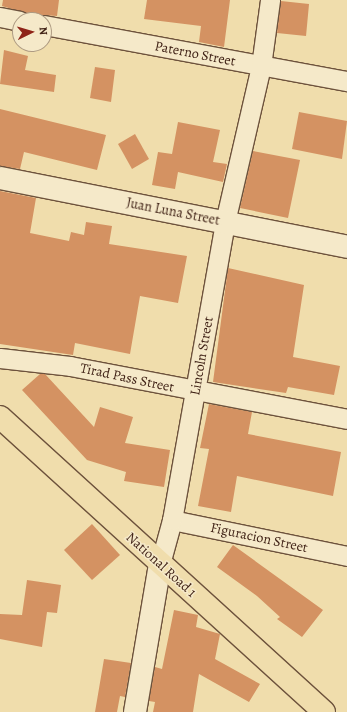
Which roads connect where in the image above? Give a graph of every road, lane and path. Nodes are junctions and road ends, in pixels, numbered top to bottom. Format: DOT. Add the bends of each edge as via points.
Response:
graph roads {
  1 [pos="270,0"];
  2 [pos="0,17"];
  3 [pos="12,19"];
  4 [pos="52,27"];
  5 [pos="261,66"];
  6 [pos="347,81"];
  7 [pos="0,178"];
  8 [pos="225,222"];
  9 [pos="347,247"];
  10 [pos="0,358"];
  11 [pos="196,393"];
  12 [pos="0,418"];
  13 [pos="347,419"];
  14 [pos="172,520"];
  15 [pos="347,556"];
  16 [pos="160,564"];
  17 [pos="135,712"];
  18 [pos="324,712"];
  1 -- 5 [label="street, Lincoln Street"];
  2 -- 3 [label="street"];
  4 -- 5 [label="street, Paterno Street"];
  5 -- 6 [label="street, Paterno Street"];
  5 -- 8 [label="street, Lincoln Street"];
  7 -- 8 [label="street, Juan Luna Street"];
  8 -- 9 [label="street, Juan Luna Street"];
  8 -- 11 [label="street, Lincoln Street"];
  10 -- 11 [label="street, Tirad Pass Street" via="70,366"];
  11 -- 13 [label="street, Tirad Pass Street"];
  11 -- 14 [label="street, Lincoln Street"];
  12 -- 16 [label="main road, National Road 1"];
  14 -- 15 [label="street, Figuracion Street"];
  14 -- 16 [label="street, Lincoln Street"];
  16 -- 17 [label="street, Lincoln Street"];
  16 -- 18 [label="main road, National Road 1"];
}
